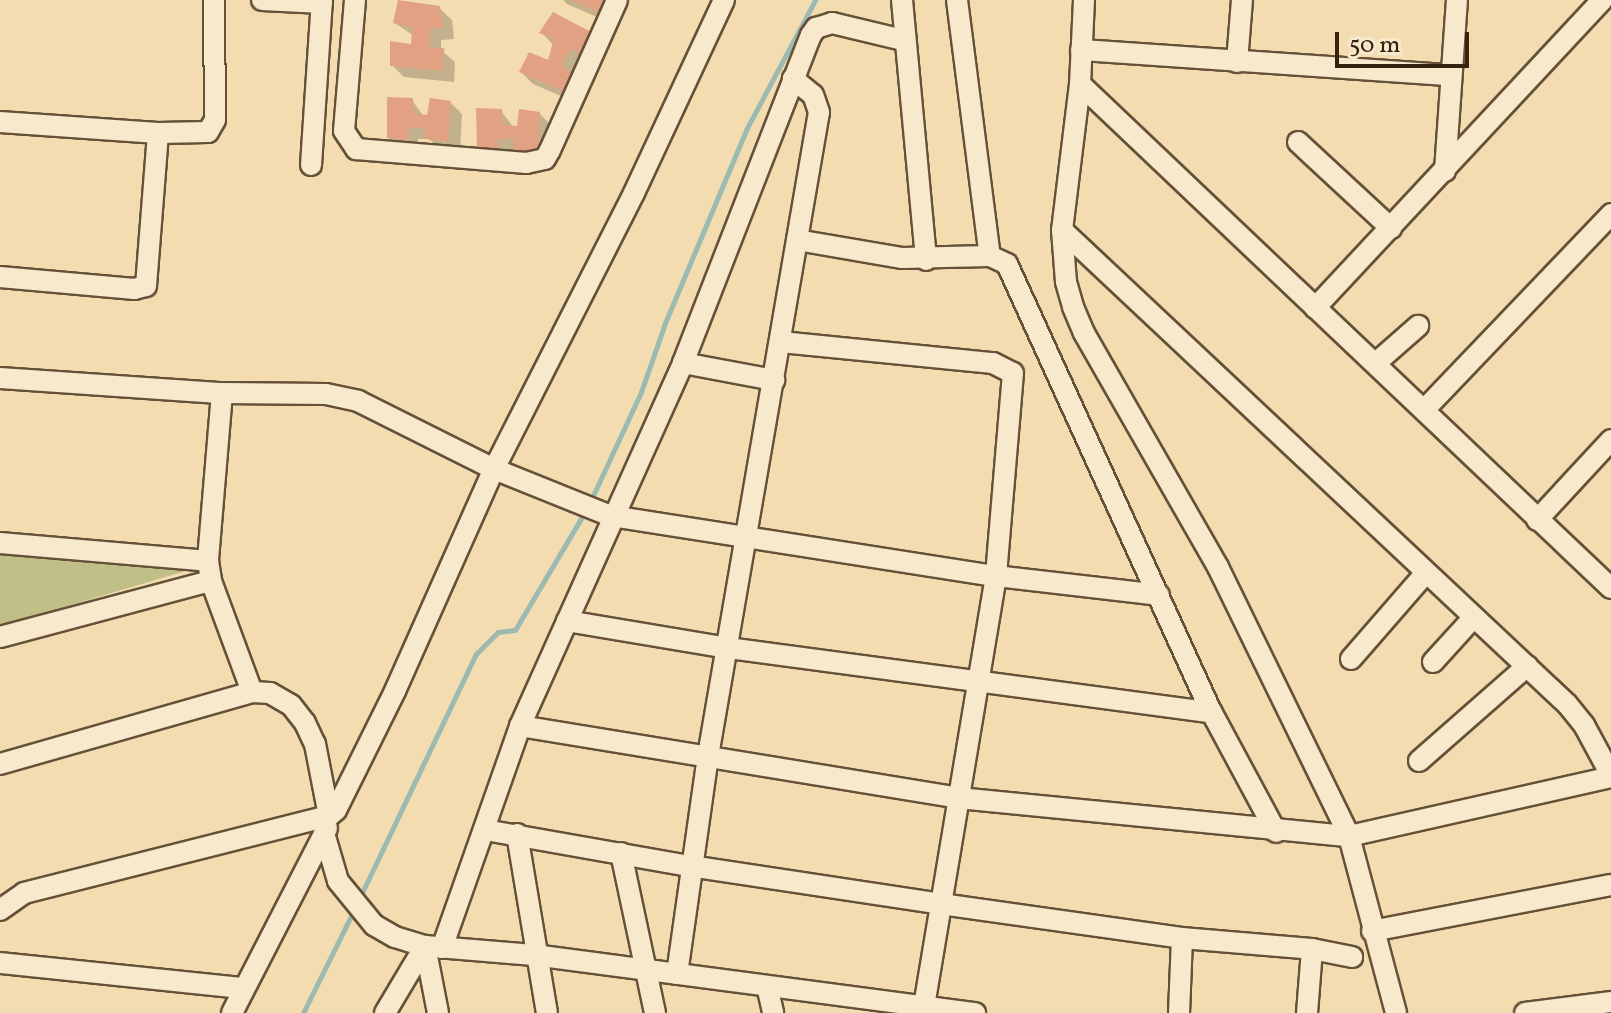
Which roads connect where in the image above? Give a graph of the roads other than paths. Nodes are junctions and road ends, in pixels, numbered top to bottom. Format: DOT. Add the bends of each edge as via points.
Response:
graph roads {
  1 [pos="214,0"];
  2 [pos="262,0"];
  3 [pos="355,0"];
  4 [pos="617,0"];
  5 [pos="724,0"];
  6 [pos="902,0"];
  7 [pos="957,0"];
  8 [pos="1084,0"];
  9 [pos="1242,0"];
  10 [pos="1457,0"];
  11 [pos="1602,0"];
  12 [pos="322,1"];
  13 [pos="903,40"];
  14 [pos="1081,50"];
  15 [pos="1237,62"];
  16 [pos="1451,75"];
  17 [pos="793,79"];
  18 [pos="1080,84"];
  19 [pos="0,122"];
  20 [pos="158,133"];
  21 [pos="1298,142"];
  22 [pos="311,165"];
  23 [pos="1445,171"];
  24 [pos="1611,214"];
  25 [pos="1391,228"];
  26 [pos="1062,230"];
  27 [pos="797,240"];
  28 [pos="990,256"];
  29 [pos="926,260"];
  30 [pos="0,277"];
  31 [pos="1315,308"];
  32 [pos="1418,326"];
  33 [pos="781,342"];
  34 [pos="1377,362"];
  35 [pos="683,363"];
  36 [pos="0,378"];
  37 [pos="774,380"];
  38 [pos="222,393"];
  39 [pos="1424,410"];
  40 [pos="1611,440"];
  41 [pos="494,469"];
  42 [pos="602,514"];
  43 [pos="1537,520"];
  44 [pos="745,537"];
  45 [pos="0,543"];
  46 [pos="209,571"];
  47 [pos="1425,574"];
  48 [pos="996,576"];
  49 [pos="1611,588"];
  50 [pos="1159,595"];
  51 [pos="1473,618"];
  52 [pos="567,621"];
  53 [pos="0,637"];
  54 [pos="728,648"];
  55 [pos="1351,659"];
  56 [pos="1433,662"];
  57 [pos="1527,666"];
  58 [pos="979,681"];
  59 [pos="252,692"];
  60 [pos="1212,713"];
  61 [pos="520,726"];
  62 [pos="708,756"];
  63 [pos="1419,761"];
  64 [pos="0,764"];
  65 [pos="1611,776"];
  66 [pos="958,798"];
  67 [pos="330,820"];
  68 [pos="485,830"];
  69 [pos="1276,832"];
  70 [pos="517,834"];
  71 [pos="1349,836"];
  72 [pos="621,853"];
  73 [pos="690,866"];
  74 [pos="1611,885"];
  75 [pos="941,904"];
  76 [pos="0,910"];
  77 [pos="1372,931"];
  78 [pos="1182,938"];
  79 [pos="433,947"];
  80 [pos="1312,949"];
  81 [pos="534,955"];
  82 [pos="1352,957"];
  83 [pos="0,963"];
  84 [pos="645,971"];
  85 [pos="677,974"];
  86 [pos="767,986"];
  87 [pos="244,988"];
  88 [pos="1611,1002"];
  89 [pos="924,1006"];
  90 [pos="888,1007"];
  91 [pos="232,1013"];
  92 [pos="385,1013"];
  93 [pos="438,1013"];
  94 [pos="547,1013"];
  95 [pos="655,1013"];
  96 [pos="773,1013"];
  97 [pos="975,1013"];
  98 [pos="1179,1013"];
  99 [pos="1307,1013"];
  100 [pos="1396,1013"];
  101 [pos="1525,1013"];
  1 -- 20 [label="street" via="213,127 200,134"];
  2 -- 12 [label="street"];
  3 -- 4 [label="street" via="344,131 356,149 526,163 545,159"];
  5 -- 41 [label="street" via="634,193"];
  6 -- 13 [label="street"];
  7 -- 28 [label="street"];
  8 -- 14 [label="street"];
  9 -- 15 [label="street"];
  10 -- 16 [label="street"];
  11 -- 23 [label="street"];
  12 -- 22 [label="street"];
  13 -- 17 [label="street" via="823,24 811,35"];
  13 -- 29 [label="street"];
  14 -- 15 [label="street"];
  14 -- 18 [label="street"];
  15 -- 16 [label="street"];
  16 -- 23 [label="street"];
  17 -- 27 [label="street" via="819,104"];
  17 -- 35 [label="street"];
  18 -- 26 [label="street"];
  18 -- 31 [label="street"];
  19 -- 20 [label="street"];
  20 -- 30 [label="street" via="146,286"];
  21 -- 25 [label="street"];
  23 -- 25 [label="street"];
  24 -- 39 [label="street"];
  25 -- 31 [label="street"];
  26 -- 47 [label="street"];
  26 -- 71 [label="street" via="1066,282 1084,333 1218,567"];
  27 -- 29 [label="street"];
  27 -- 33 [label="street"];
  28 -- 29 [label="street"];
  28 -- 50 [label="street" via="1007,264"];
  31 -- 34 [label="street"];
  32 -- 34 [label="street"];
  33 -- 37 [label="street"];
  33 -- 48 [label="street" via="993,363 1013,373"];
  34 -- 39 [label="street"];
  35 -- 37 [label="street"];
  35 -- 42 [label="street"];
  36 -- 38 [label="street"];
  37 -- 44 [label="street"];
  38 -- 41 [label="street" via="326,394 358,401"];
  38 -- 46 [label="street"];
  39 -- 43 [label="street"];
  40 -- 43 [label="street"];
  41 -- 42 [label="street"];
  41 -- 67 [label="street"];
  42 -- 44 [label="street"];
  42 -- 52 [label="street"];
  43 -- 49 [label="street"];
  44 -- 48 [label="street"];
  44 -- 54 [label="street"];
  45 -- 46 [label="street"];
  46 -- 53 [label="street"];
  46 -- 59 [label="street"];
  47 -- 51 [label="street"];
  47 -- 55 [label="street"];
  48 -- 50 [label="street"];
  48 -- 58 [label="street"];
  50 -- 60 [label="street"];
  51 -- 56 [label="street"];
  51 -- 57 [label="street"];
  52 -- 54 [label="street"];
  52 -- 61 [label="street"];
  54 -- 58 [label="street"];
  54 -- 62 [label="street"];
  57 -- 63 [label="street"];
  57 -- 65 [label="street" via="1584,725"];
  58 -- 60 [label="street"];
  58 -- 66 [label="street"];
  59 -- 64 [label="street"];
  59 -- 67 [label="street" via="270,693 291,705 305,723 315,744"];
  60 -- 69 [label="street"];
  61 -- 62 [label="street"];
  61 -- 68 [label="street"];
  62 -- 66 [label="street"];
  62 -- 73 [label="street"];
  65 -- 71 [label="street"];
  66 -- 69 [label="street"];
  66 -- 75 [label="street"];
  67 -- 76 [label="street" via="24,893"];
  67 -- 79 [label="street" via="338,881 374,925"];
  67 -- 87 [label="street"];
  68 -- 70 [label="street"];
  68 -- 79 [label="street"];
  69 -- 71 [label="street"];
  70 -- 72 [label="street"];
  70 -- 81 [label="street"];
  71 -- 77 [label="street"];
  72 -- 73 [label="street"];
  72 -- 84 [label="street"];
  73 -- 75 [label="street"];
  73 -- 85 [label="street"];
  74 -- 77 [label="street"];
  75 -- 78 [label="street"];
  75 -- 89 [label="street"];
  77 -- 100 [label="street"];
  78 -- 80 [label="street"];
  78 -- 98 [label="street"];
  79 -- 81 [label="street"];
  79 -- 92 [label="street"];
  79 -- 93 [label="street"];
  80 -- 82 [label="street"];
  80 -- 99 [label="street"];
  81 -- 84 [label="street"];
  81 -- 94 [label="street"];
  83 -- 87 [label="street"];
  84 -- 85 [label="street"];
  84 -- 95 [label="street"];
  85 -- 86 [label="street"];
  86 -- 90 [label="street"];
  86 -- 96 [label="street"];
  87 -- 91 [label="street"];
  88 -- 101 [label="street"];
  89 -- 90 [label="street"];
  89 -- 97 [label="street"];
}
